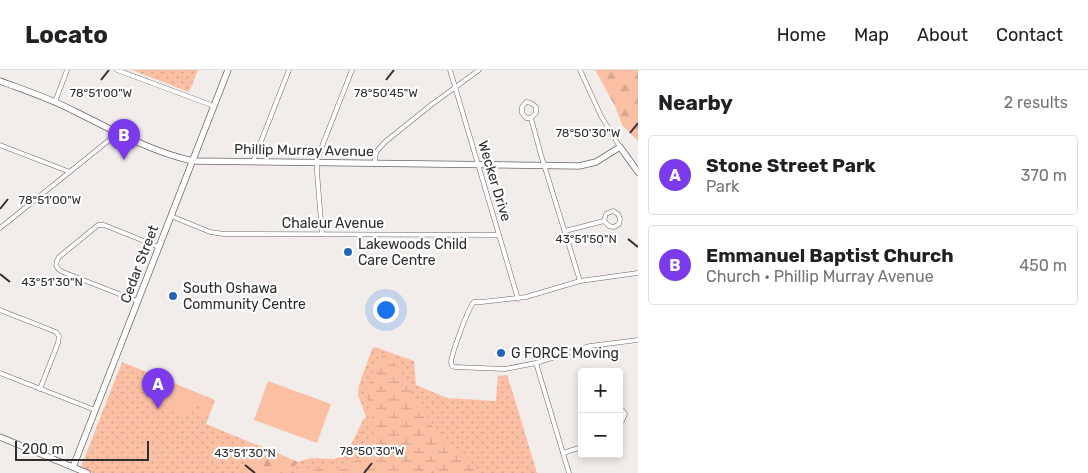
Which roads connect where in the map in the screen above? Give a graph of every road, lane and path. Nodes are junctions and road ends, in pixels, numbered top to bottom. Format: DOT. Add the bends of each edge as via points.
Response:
graph roads {
  1 [pos="67,70"];
  2 [pos="117,70"];
  3 [pos="228,70"];
  4 [pos="289,70"];
  5 [pos="352,70"];
  6 [pos="450,70"];
  7 [pos="479,70"];
  8 [pos="580,70"];
  9 [pos="0,81"];
  10 [pos="456,88"];
  11 [pos="55,102"];
  12 [pos="214,106"];
  13 [pos="531,118"];
  14 [pos="118,134"];
  15 [pos="0,145"];
  16 [pos="620,147"];
  17 [pos="192,161"];
  18 [pos="253,162"];
  19 [pos="316,163"];
  20 [pos="375,164"];
  21 [pos="477,164"];
  22 [pos="544,165"];
  23 [pos="70,172"];
  24 [pos="638,172"];
  25 [pos="171,216"];
  26 [pos="604,221"];
  27 [pos="0,228"];
  28 [pos="564,231"];
  29 [pos="322,234"];
  30 [pos="499,235"];
  31 [pos="159,247"];
  32 [pos="638,272"];
  33 [pos="580,281"];
  34 [pos="518,299"];
  35 [pos="137,301"];
  36 [pos="0,310"];
  37 [pos="638,340"];
  38 [pos="536,363"];
  39 [pos="0,373"];
  40 [pos="40,389"];
  41 [pos="95,410"];
  42 [pos="0,437"];
  43 [pos="578,448"];
  44 [pos="564,453"];
  45 [pos="73,467"];
  46 [pos="87,473"];
  47 [pos="569,473"];
  1 -- 11 [label="street"];
  2 -- 12 [label="street"];
  3 -- 12 [label="street, Cedar Street"];
  4 -- 18 [label="street"];
  5 -- 19 [label="street"];
  6 -- 10 [label="street, Wecker Drive"];
  7 -- 10 [label="street"];
  8 -- 16 [label="street" via="601,116"];
  9 -- 11 [label="street, Phillip Murray Avenue"];
  10 -- 20 [label="street" via="385,142 377,151"];
  10 -- 21 [label="street, Wecker Drive"];
  11 -- 14 [label="street, Phillip Murray Avenue"];
  12 -- 17 [label="street, Cedar Street"];
  13 -- 13 [label="street" via="536,107 526,102 522,113"];
  13 -- 22 [label="street"];
  14 -- 17 [label="street, Phillip Murray Avenue"];
  14 -- 23 [label="street"];
  15 -- 23 [label="street"];
  16 -- 22 [label="street, Phillip Murray Avenue" via="596,162 580,166"];
  16 -- 24 [label="street"];
  17 -- 18 [label="street, Phillip Murray Avenue"];
  17 -- 25 [label="street, Cedar Street"];
  18 -- 19 [label="street, Phillip Murray Avenue"];
  19 -- 20 [label="street, Phillip Murray Avenue"];
  19 -- 29 [label="street"];
  20 -- 21 [label="street, Phillip Murray Avenue"];
  21 -- 22 [label="street, Phillip Murray Avenue"];
  21 -- 30 [label="street, Wecker Drive"];
  22 -- 28 [label="street"];
  23 -- 27 [label="street"];
  25 -- 29 [label="street, Chaleur Avenue" via="216,234"];
  25 -- 31 [label="street, Cedar Street"];
  26 -- 26 [label="street" via="610,212 616,212 620,217 620,222 614,227"];
  26 -- 28 [label="street"];
  28 -- 33 [label="street"];
  29 -- 30 [label="street, Chaleur Avenue"];
  30 -- 34 [label="street, Wecker Drive"];
  31 -- 35 [label="street, Cedar Street"];
  31 -- 35 [label="street" via="98,226 56,261 58,270"];
  32 -- 33 [label="street"];
  33 -- 34 [label="street"];
  34 -- 38 [label="street" via="472,302 451,364 455,367 505,370"];
  35 -- 41 [label="street, Cedar Street"];
  36 -- 40 [label="street" via="59,336"];
  37 -- 38 [label="street" via="590,346"];
  38 -- 44 [label="street"];
  39 -- 40 [label="street"];
  40 -- 41 [label="street"];
  41 -- 45 [label="street, Cedar Street"];
  42 -- 45 [label="street"];
  43 -- 44 [label="street"];
  44 -- 47 [label="street"];
  45 -- 46 [label="street"];
}
